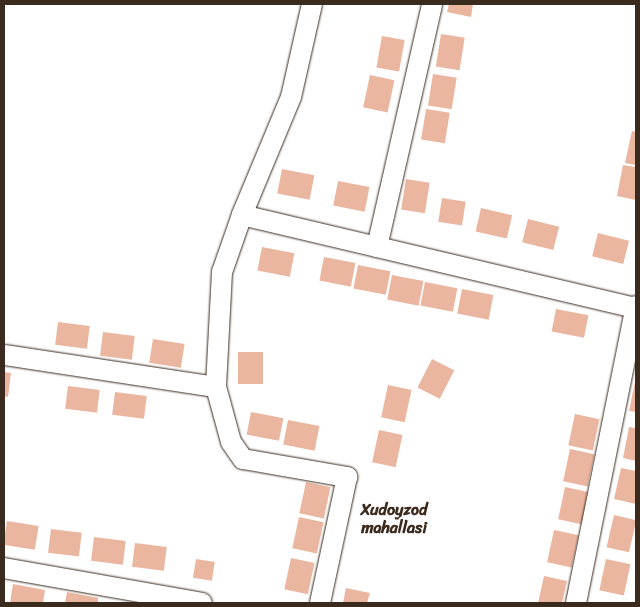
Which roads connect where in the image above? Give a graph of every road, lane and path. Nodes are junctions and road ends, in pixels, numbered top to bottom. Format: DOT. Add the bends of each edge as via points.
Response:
graph roads {
  1 [pos="312,4"];
  2 [pos="432,4"];
  3 [pos="242,215"];
  4 [pos="377,247"];
  5 [pos="636,307"];
  6 [pos="4,355"];
  7 [pos="216,387"];
  8 [pos="4,568"];
  9 [pos="202,603"];
  10 [pos="320,603"];
  11 [pos="576,603"];
  1 -- 3 [label="street" via="291,97"];
  2 -- 4 [label="street"];
  3 -- 4 [label="street"];
  3 -- 7 [label="street" via="222,272"];
  4 -- 5 [label="street"];
  5 -- 11 [label="street"];
  6 -- 7 [label="street"];
  7 -- 10 [label="street" via="231,442 243,459 347,477"];
  8 -- 9 [label="street"];
}
